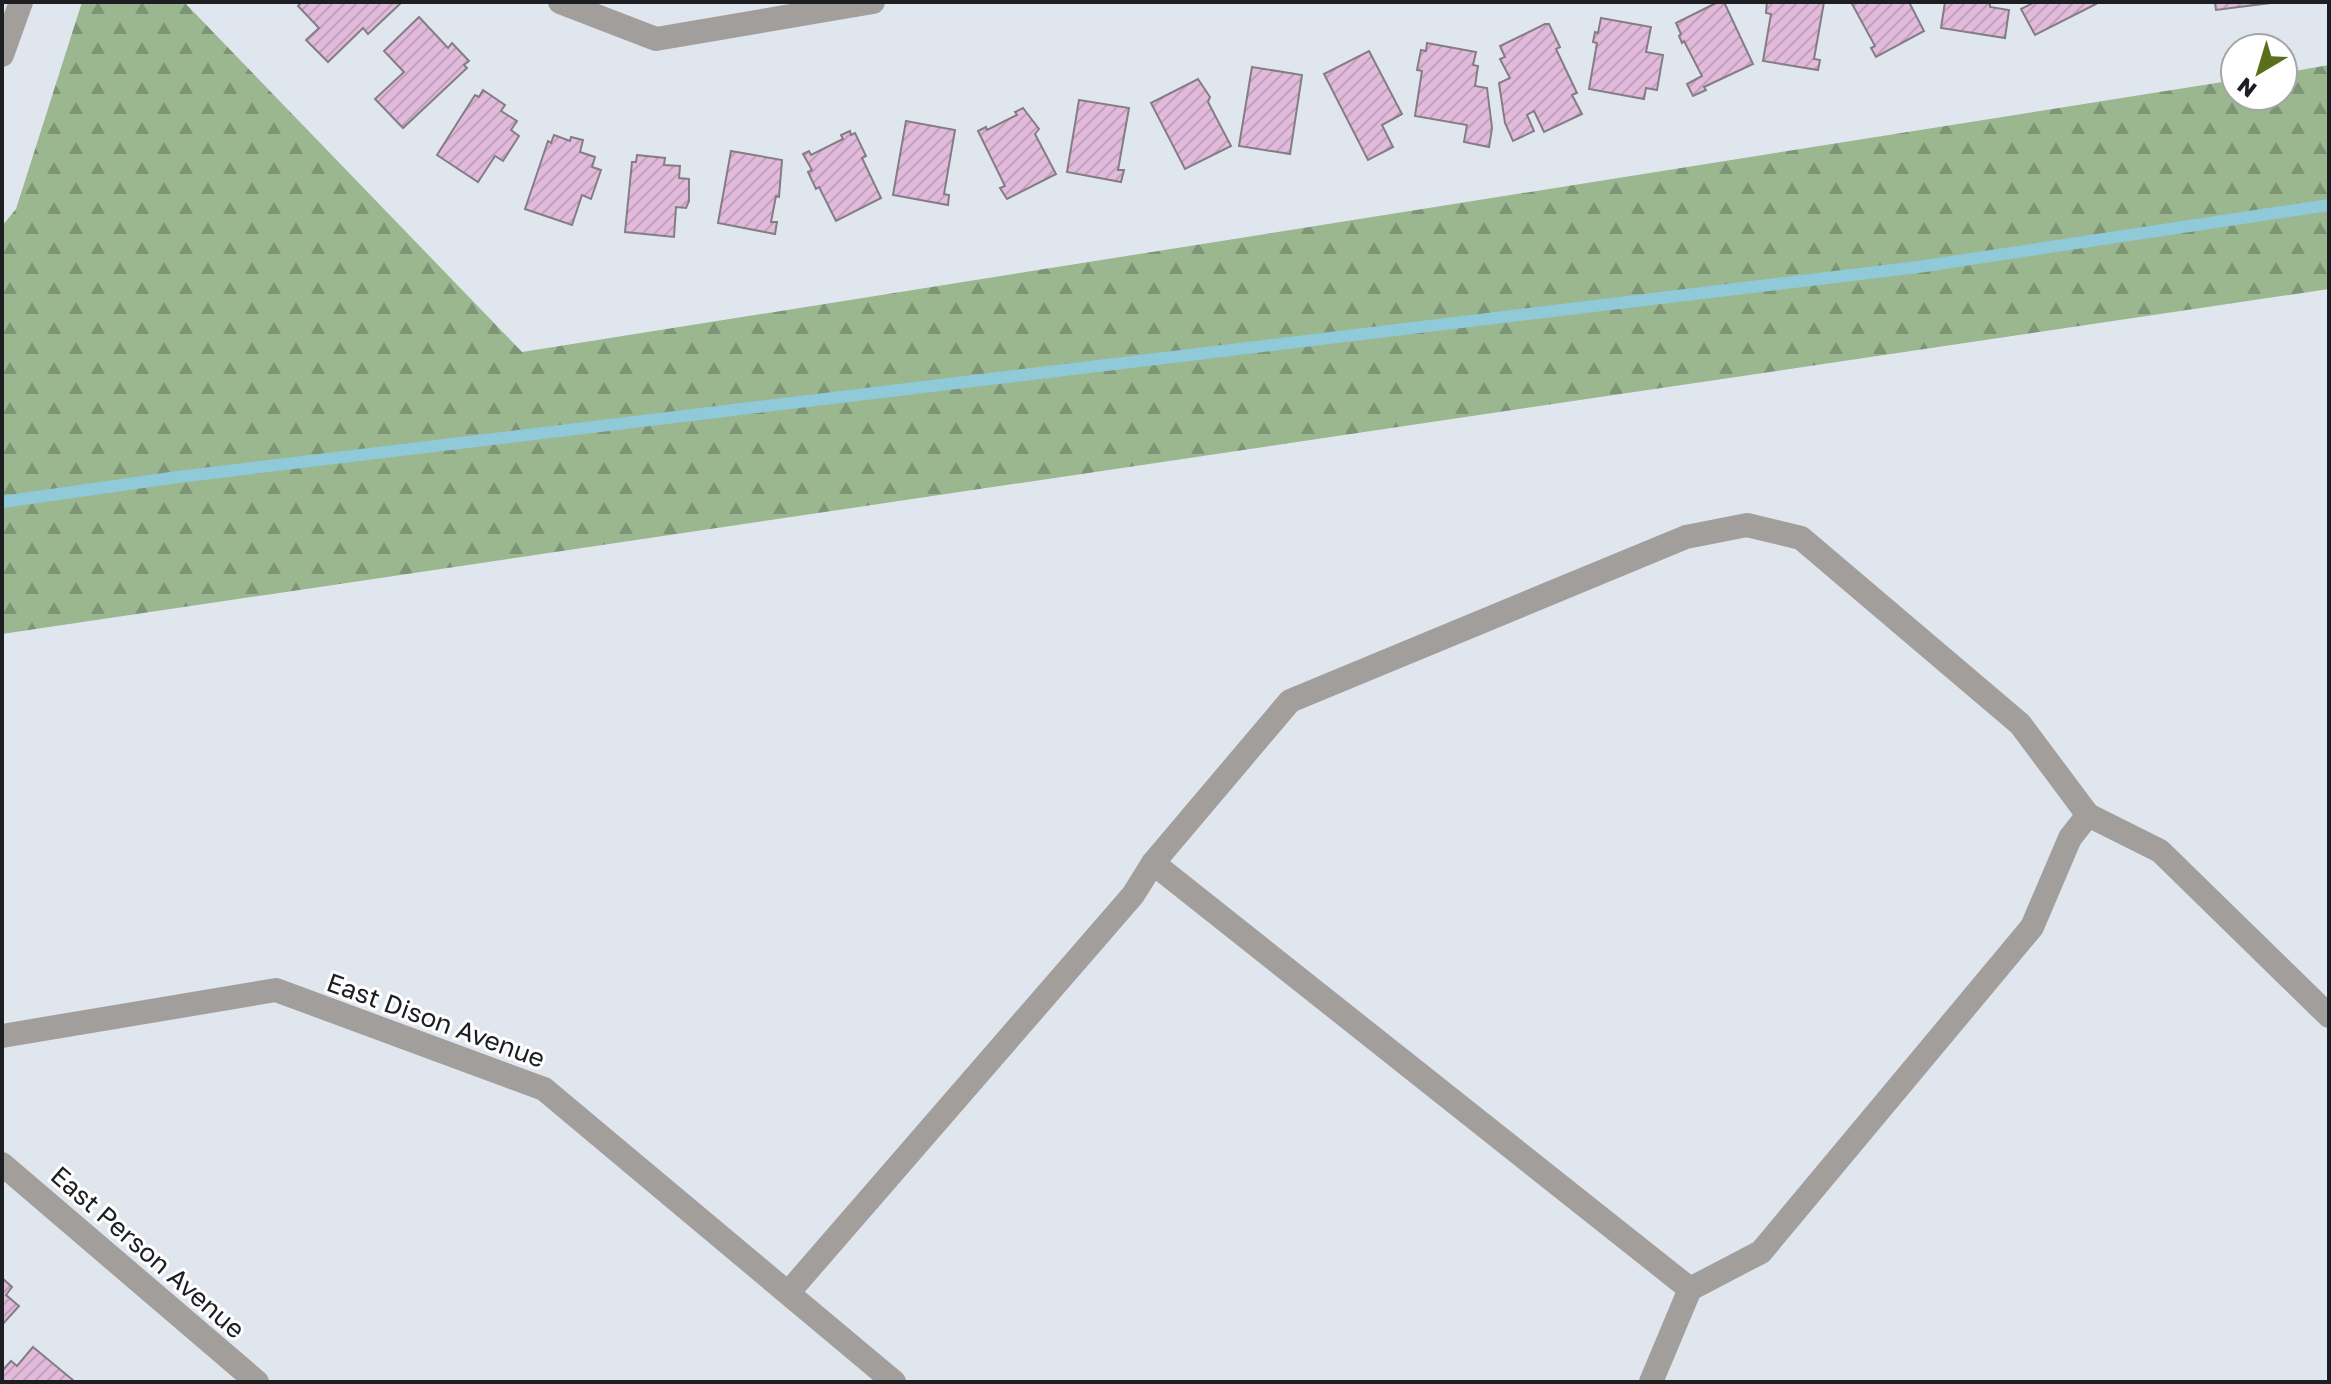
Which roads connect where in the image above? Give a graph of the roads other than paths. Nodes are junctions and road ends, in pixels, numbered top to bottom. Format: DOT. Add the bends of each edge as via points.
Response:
graph roads {
  1 [pos="21,2"];
  2 [pos="560,2"];
  3 [pos="873,2"];
  4 [pos="2,55"];
  5 [pos="2088,815"];
  6 [pos="1153,863"];
  7 [pos="2329,1016"];
  8 [pos="2,1036"];
  9 [pos="2,1164"];
  10 [pos="1690,1289"];
  11 [pos="788,1293"];
  12 [pos="257,1382"];
  13 [pos="894,1382"];
  14 [pos="1651,1382"];
  1 -- 4 [label="street"];
  2 -- 3 [label="street" via="656,39"];
  5 -- 6 [label="street" via="2020,724 1996,703 1801,538 1747,525 1686,537 1290,701"];
  5 -- 7 [label="street" via="2160,851"];
  5 -- 10 [label="street" via="2070,838 2032,927 1761,1252"];
  6 -- 10 [label="street"];
  6 -- 11 [label="street" via="1133,895"];
  8 -- 11 [label="street, East Dison Avenue" via="276,990 544,1089"];
  9 -- 12 [label="street, East Person Avenue"];
  10 -- 14 [label="street"];
  11 -- 13 [label="street, East Dison Avenue"];
}
